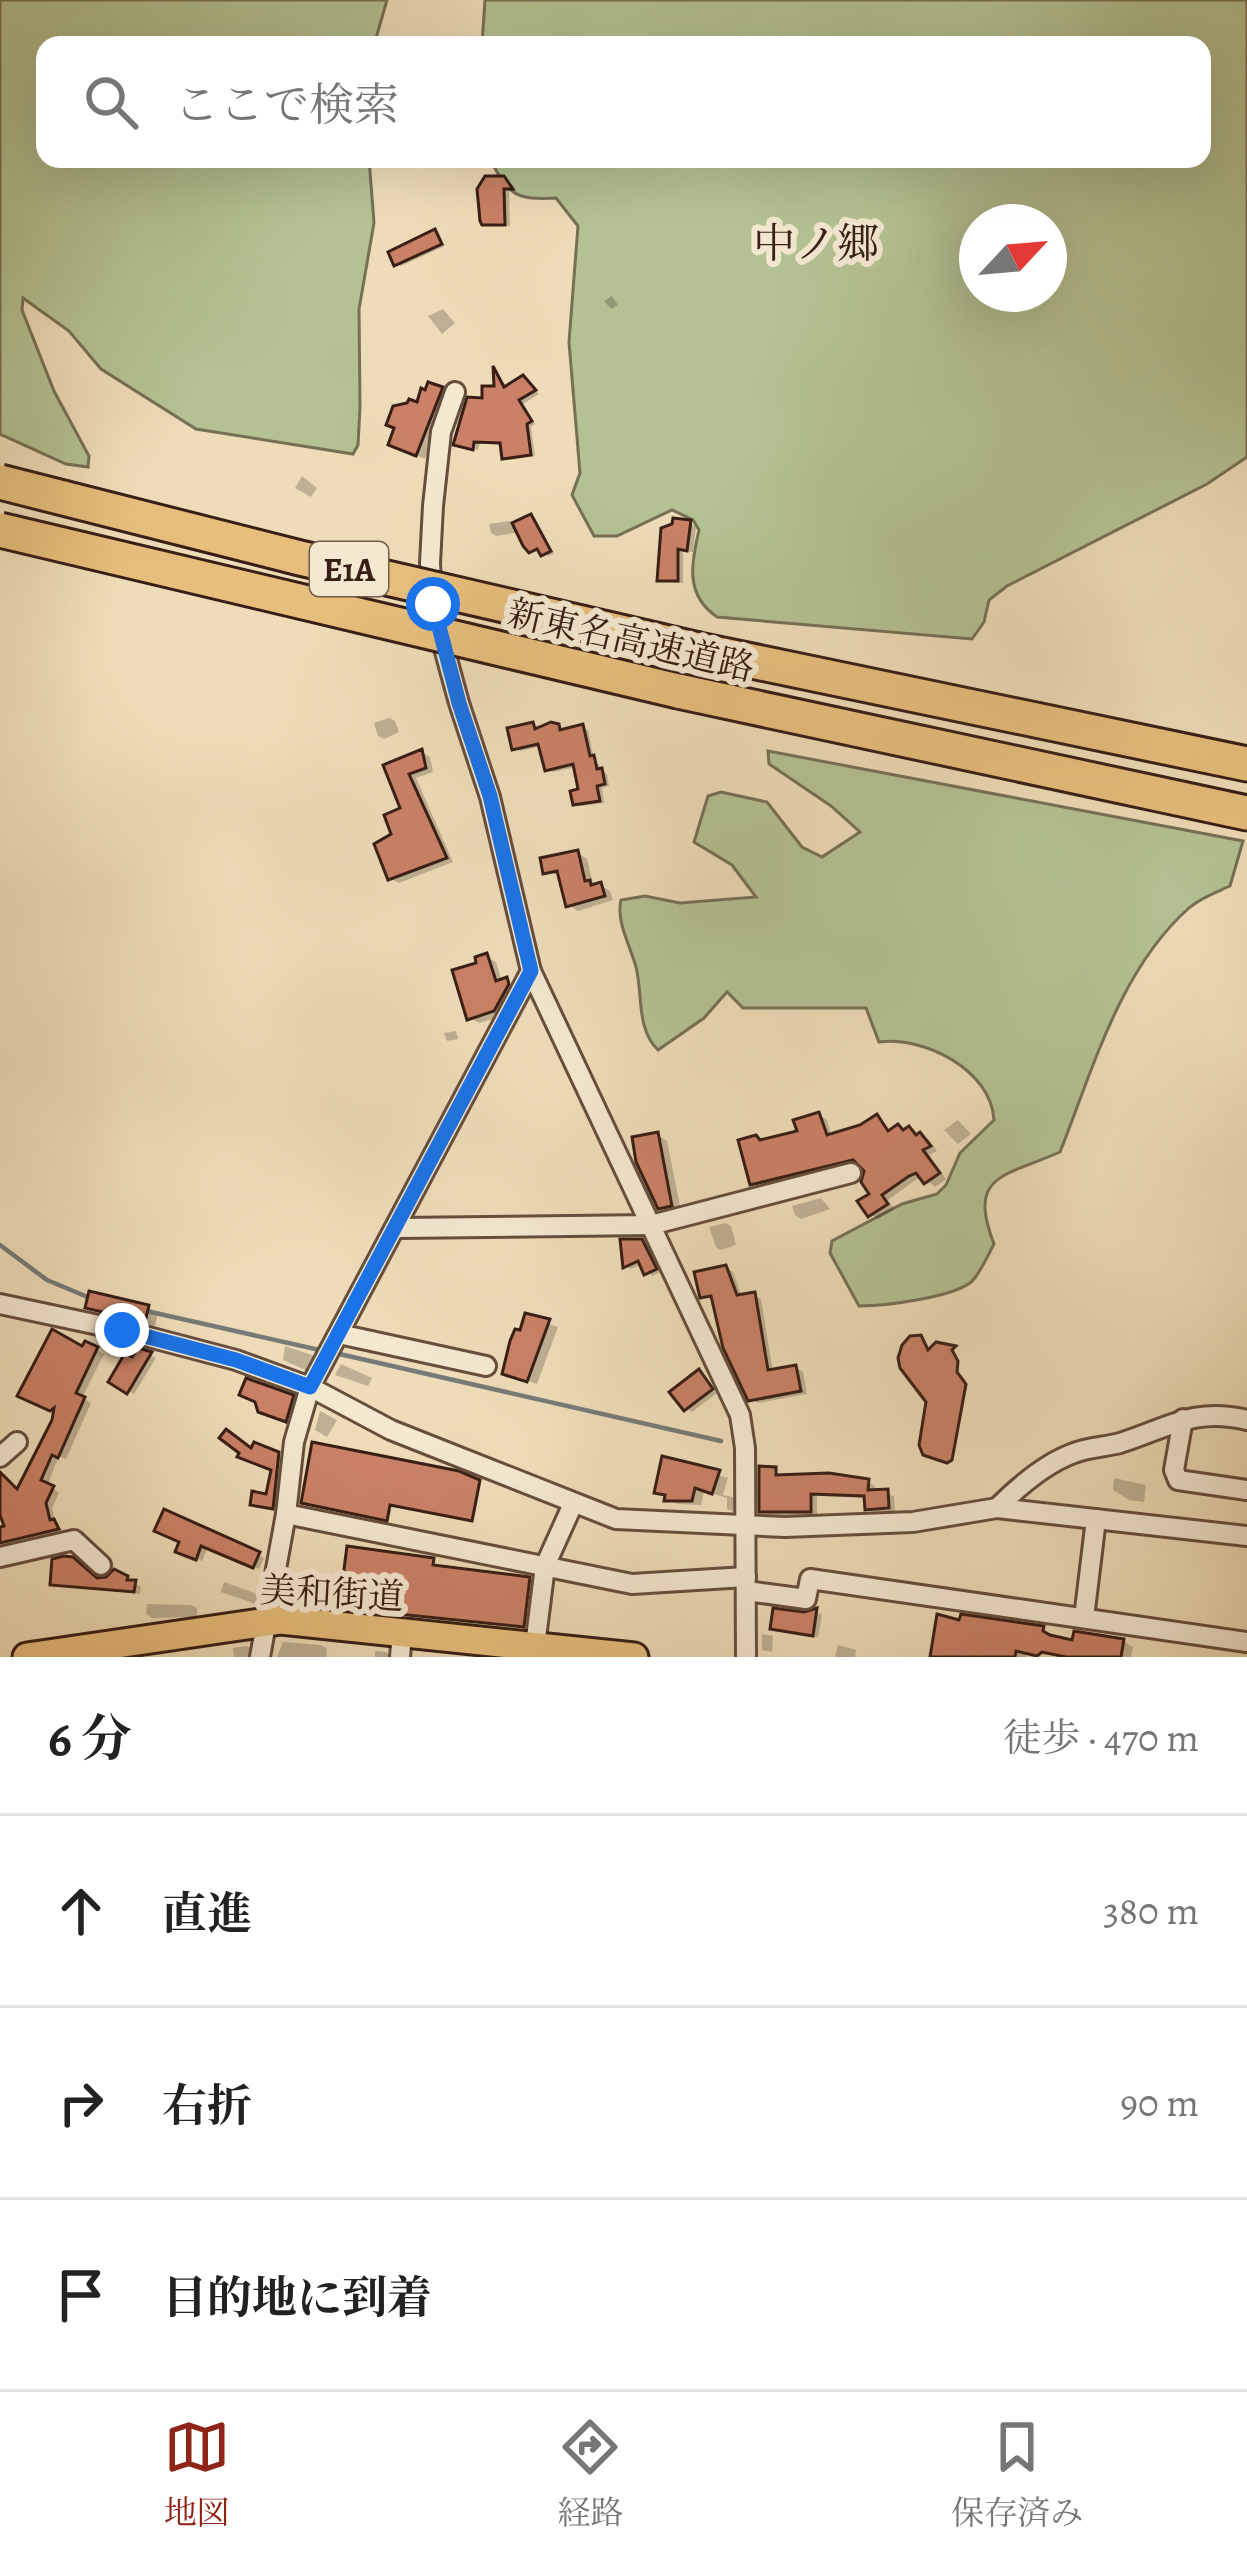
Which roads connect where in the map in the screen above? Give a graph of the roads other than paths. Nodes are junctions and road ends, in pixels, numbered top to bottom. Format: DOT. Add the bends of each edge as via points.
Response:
graph roads {
  1 [pos="455,392"];
  2 [pos="0,482"];
  3 [pos="0,530"];
  4 [pos="1247,764"];
  5 [pos="1247,813"];
  6 [pos="531,971"];
  7 [pos="851,1172"];
  8 [pos="651,1225"];
  9 [pos="398,1228"];
  10 [pos="0,1304"];
  11 [pos="339,1334"];
  12 [pos="486,1366"];
  13 [pos="310,1387"];
  14 [pos="1184,1419"];
  15 [pos="1247,1420"];
  16 [pos="17,1442"];
  17 [pos="0,1457"];
  18 [pos="1247,1490"];
  19 [pos="573,1504"];
  20 [pos="998,1508"];
  21 [pos="286,1514"];
  22 [pos="1096,1519"];
  23 [pos="745,1526"];
  24 [pos="1247,1536"];
  25 [pos="0,1557"];
  26 [pos="101,1565"];
  27 [pos="545,1566"];
  28 [pos="746,1584"];
  29 [pos="1084,1618"];
  30 [pos="265,1620"];
  31 [pos="1247,1642"];
  32 [pos="401,1645"];
  33 [pos="535,1646"];
  34 [pos="579,1654"];
  35 [pos="27,1657"];
  36 [pos="260,1657"];
  37 [pos="634,1657"];
  38 [pos="746,1657"];
  1 -- 6 [label="street" via="433,506 433,604"];
  2 -- 4 [label="highway, 新東名高速道路 / E1A, bridge" via="699,650"];
  3 -- 5 [label="highway, 新東名高速道路 / E1A, bridge" via="678,691"];
  6 -- 8 [label="street"];
  6 -- 9 [label="street"];
  7 -- 8 [label="street"];
  8 -- 9 [label="street"];
  8 -- 23 [label="street" via="740,1414"];
  9 -- 11 [label="street"];
  10 -- 13 [label="street" via="236,1360"];
  11 -- 12 [label="street"];
  11 -- 13 [label="street"];
  13 -- 19 [label="street" via="391,1430"];
  13 -- 21 [label="street"];
  14 -- 15 [label="street" via="1212,1413"];
  14 -- 18 [label="street" via="1178,1480"];
  14 -- 20 [label="street" via="1070,1454"];
  16 -- 17 [label="street"];
  19 -- 23 [label="street" via="633,1521"];
  19 -- 27 [label="street"];
  20 -- 22 [label="street"];
  20 -- 23 [label="street" via="913,1522"];
  21 -- 27 [label="street"];
  21 -- 30 [label="street"];
  22 -- 24 [label="street"];
  22 -- 29 [label="street"];
  23 -- 28 [label="street"];
  25 -- 26 [label="street" via="74,1540"];
  27 -- 28 [label="street" via="632,1584"];
  27 -- 33 [label="street"];
  28 -- 29 [label="street" via="806,1599 810,1579"];
  28 -- 38 [label="street"];
  29 -- 31 [label="street"];
  30 -- 32 [label="main road, 美和街道"];
  30 -- 35 [label="main road, 美和街道"];
  30 -- 36 [label="street"];
  32 -- 33 [label="main road, 美和街道"];
  33 -- 34 [label="main road, 美和街道"];
  34 -- 37 [label="main road, 美和街道"];
}
